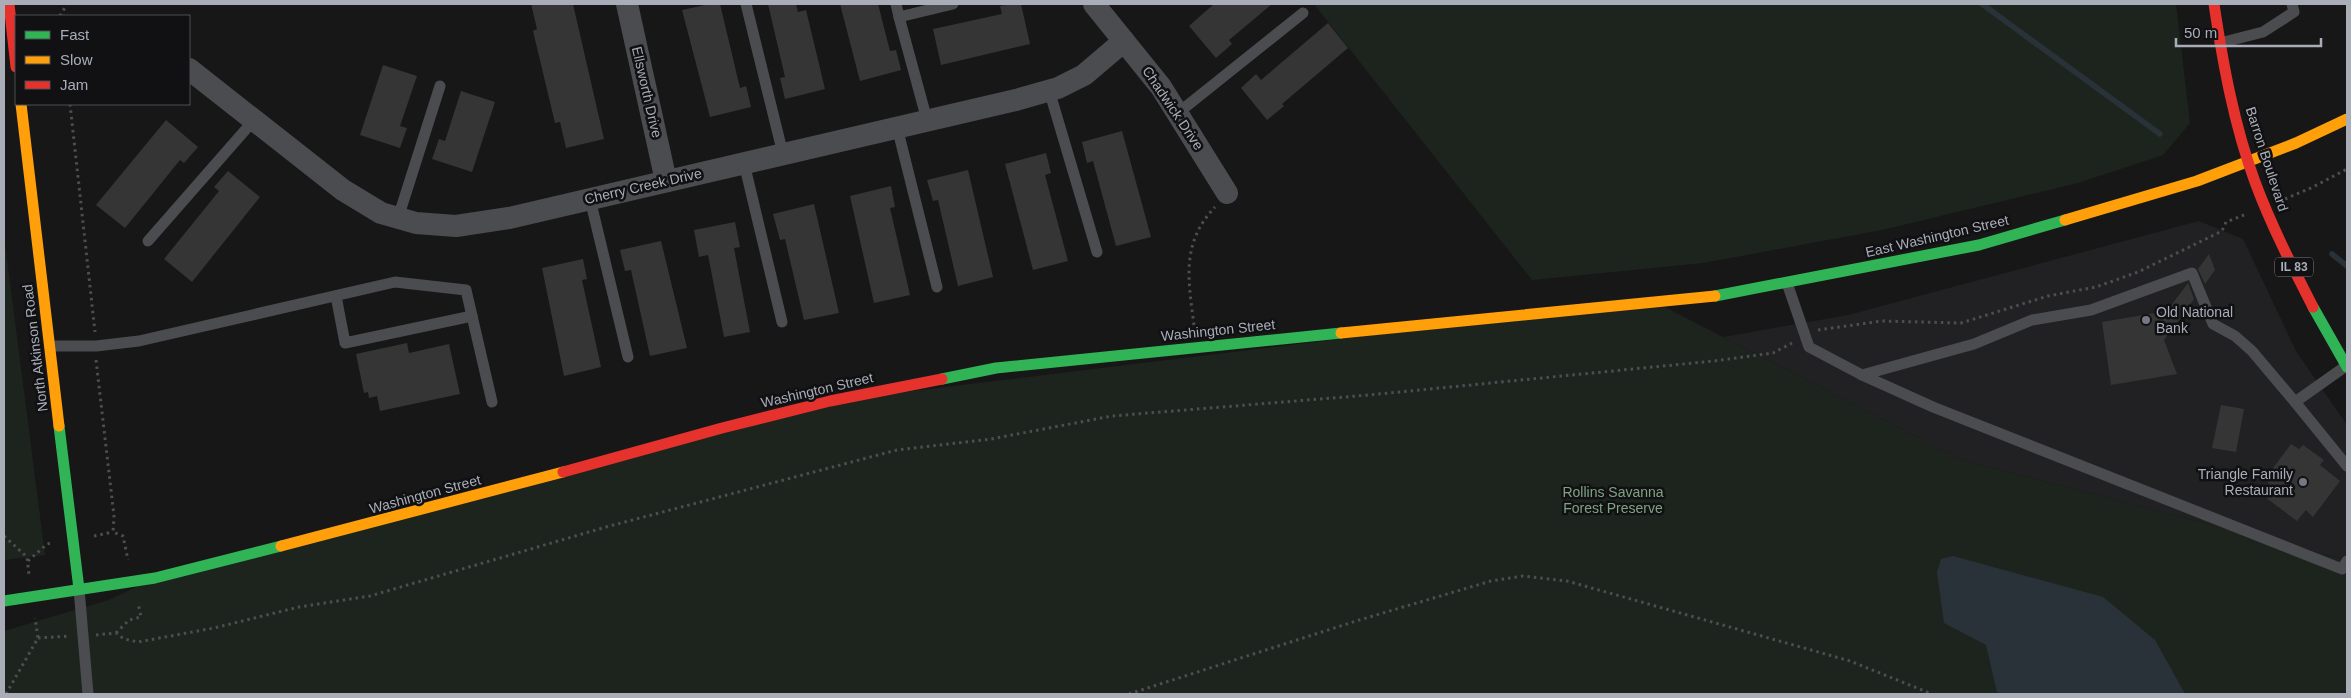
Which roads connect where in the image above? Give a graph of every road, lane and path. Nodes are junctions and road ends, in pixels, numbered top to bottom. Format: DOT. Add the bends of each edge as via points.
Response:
graph roads {
  1 [pos="9,4"];
  2 [pos="67,4"];
  3 [pos="627,4"];
  4 [pos="746,4"];
  5 [pos="896,4"];
  6 [pos="953,4"];
  7 [pos="1094,4"];
  8 [pos="2214,4"];
  9 [pos="2292,4"];
  10 [pos="1303,13"];
  11 [pos="61,15"];
  12 [pos="900,17"];
  13 [pos="1124,41"];
  14 [pos="2220,44"];
  15 [pos="15,53"];
  16 [pos="190,70"];
  17 [pos="440,86"];
  18 [pos="1049,90"];
  19 [pos="21,105"];
  20 [pos="70,105"];
  21 [pos="1178,113"];
  22 [pos="254,120"];
  23 [pos="927,120"];
  24 [pos="2347,120"];
  25 [pos="897,128"];
  26 [pos="783,154"];
  27 [pos="744,162"];
  28 [pos="2250,162"];
  29 [pos="2347,169"];
  30 [pos="666,180"];
  31 [pos="2313,188"];
  32 [pos="1227,193"];
  33 [pos="590,199"];
  34 [pos="398,218"];
  35 [pos="2226,222"];
  36 [pos="148,240"];
  37 [pos="1097,252"];
  38 [pos="1787,283"];
  39 [pos="936,287"];
  40 [pos="336,296"];
  41 [pos="1653,301"];
  42 [pos="472,316"];
  43 [pos="782,322"];
  44 [pos="1805,336"];
  45 [pos="50,346"];
  46 [pos="96,346"];
  47 [pos="1196,347"];
  48 [pos="628,357"];
  49 [pos="2347,366"];
  50 [pos="1862,375"];
  51 [pos="492,402"];
  52 [pos="2295,402"];
  53 [pos="2347,466"];
  54 [pos="4,536"];
  55 [pos="123,536"];
  56 [pos="47,544"];
  57 [pos="2347,561"];
  58 [pos="79,589"];
  59 [pos="4,601"];
  60 [pos="141,617"];
  61 [pos="38,638"];
  62 [pos="6,694"];
  63 [pos="88,694"];
  64 [pos="1129,694"];
  65 [pos="1932,694"];
  1 -- 15 [label="main road"];
  2 -- 11 [label="path"];
  3 -- 30 [label="street, Ellsworth Drive"];
  4 -- 26 [label="lane"];
  5 -- 12 [label="lane"];
  6 -- 12 [label="lane"];
  7 -- 13 [label="street, Chadwick Drive"];
  8 -- 14 [label="main road, Barron Boulevard / IL 83"];
  9 -- 14 [label="lane" via="2294,12 2263,32"];
  10 -- 21 [label="lane"];
  12 -- 23 [label="lane"];
  13 -- 18 [label="street, Cherry Creek Drive" via="1084,74"];
  13 -- 21 [label="street, Chadwick Drive" via="1161,86"];
  14 -- 28 [label="main road, Barron Boulevard / IL 83"];
  16 -- 22 [label="street, Cherry Creek Drive"];
  17 -- 34 [label="lane"];
  18 -- 23 [label="street, Cherry Creek Drive"];
  18 -- 37 [label="lane"];
  19 -- 45 [label="main road, North Atkinson Road"];
  20 -- 46 [label="path"];
  21 -- 32 [label="street, Chadwick Drive"];
  22 -- 34 [label="street, Cherry Creek Drive" via="343,190 381,213"];
  22 -- 36 [label="lane"];
  23 -- 25 [label="street, Cherry Creek Drive"];
  24 -- 28 [label="main road"];
  25 -- 26 [label="street, Cherry Creek Drive"];
  25 -- 39 [label="lane"];
  26 -- 27 [label="street, Cherry Creek Drive"];
  27 -- 30 [label="street, Cherry Creek Drive"];
  27 -- 43 [label="lane"];
  28 -- 38 [label="main road, East Washington Street" via="2197,181 1979,245"];
  28 -- 49 [label="main road, Barron Boulevard / IL 83" via="2265,207 2314,309"];
  29 -- 31 [label="path"];
  30 -- 33 [label="street, Cherry Creek Drive"];
  32 -- 47 [label="path" via="1202,221 1193,237 1188,268"];
  33 -- 34 [label="street, Cherry Creek Drive" via="509,218 456,226"];
  33 -- 48 [label="lane"];
  35 -- 44 [label="path" via="2222,231 2214,236 2138,272 2096,287 2048,296 1961,323 1882,321 1821,328"];
  38 -- 41 [label="main road, East Washington Street" via="1723,295"];
  38 -- 44 [label="lane"];
  40 -- 42 [label="lane" via="395,282 466,290"];
  40 -- 42 [label="lane" via="345,343"];
  40 -- 46 [label="lane" via="188,331"];
  41 -- 47 [label="main road, Washington Street"];
  42 -- 51 [label="lane"];
  44 -- 50 [label="lane" via="1809,347"];
  44 -- 60 [label="path" via="1772,353 1714,361 1370,396 1112,416 991,439 897,450 606,527 370,596 299,606 214,628 138,642 124,639 116,633 130,620"];
  45 -- 46 [label="lane"];
  45 -- 58 [label="main road, North Atkinson Road"];
  46 -- 55 [label="path" via="114,516 112,526 113,532"];
  47 -- 58 [label="main road, Washington Street" via="996,368 830,401 447,505 155,578"];
  49 -- 52 [label="lane"];
  50 -- 52 [label="lane" via="1974,344 2032,320 2091,310 2192,273 2213,324 2235,336 2252,351"];
  50 -- 57 [label="lane" via="2342,569"];
  52 -- 53 [label="lane"];
  54 -- 56 [label="path" via="28,561"];
  58 -- 59 [label="main road, Washington Street"];
  58 -- 63 [label="lane"];
  61 -- 62 [label="path"];
  64 -- 65 [label="path" via="1356,621 1491,581 1523,576 1567,581 1850,661"];
}
